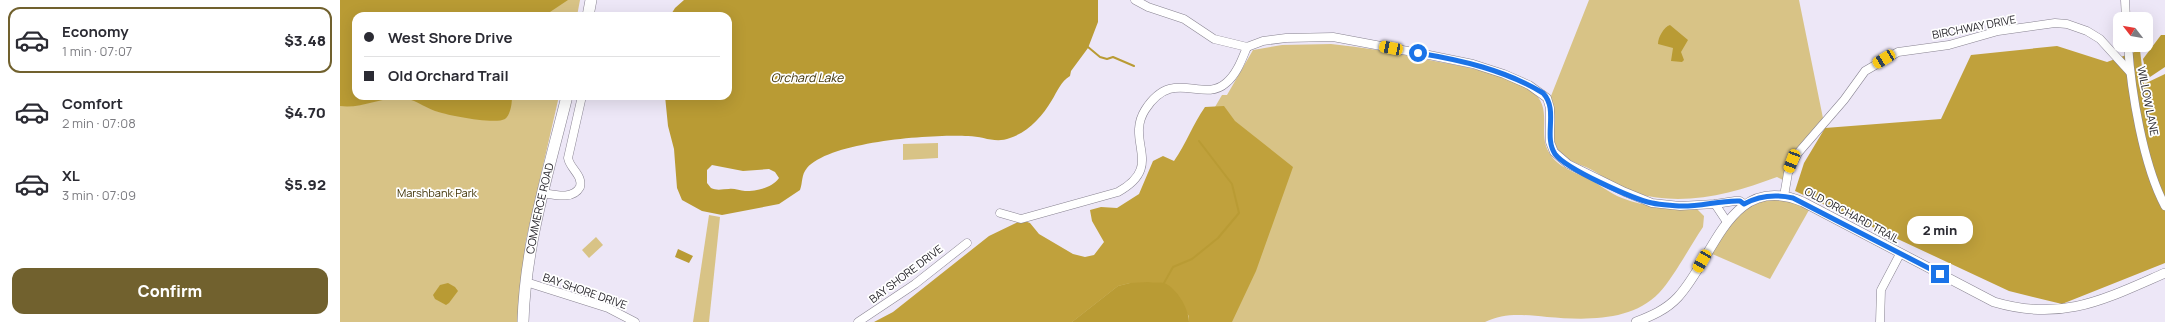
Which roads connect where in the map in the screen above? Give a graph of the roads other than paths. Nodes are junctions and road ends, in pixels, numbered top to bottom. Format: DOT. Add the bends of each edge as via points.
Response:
graph roads {
  1 [pos="592,0"];
  2 [pos="1135,0"];
  3 [pos="2125,0"];
  4 [pos="589,12"];
  5 [pos="2126,12"];
  6 [pos="1248,47"];
  7 [pos="2129,52"];
  8 [pos="2130,72"];
  9 [pos="567,100"];
  10 [pos="581,100"];
  11 [pos="544,190"];
  12 [pos="1784,196"];
  13 [pos="1715,204"];
  14 [pos="1744,204"];
  15 [pos="2165,206"];
  16 [pos="1000,213"];
  17 [pos="1727,222"];
  18 [pos="967,242"];
  19 [pos="1900,254"];
  20 [pos="2165,273"];
  21 [pos="526,282"];
  22 [pos="523,322"];
  23 [pos="635,322"];
  24 [pos="858,322"];
  25 [pos="1636,322"];
  26 [pos="1880,322"];
  1 -- 4 [label="main road"];
  2 -- 6 [label="street" via="1184,19 1214,39"];
  3 -- 5 [label="street"];
  6 -- 13 [label="street" via="1264,41 1286,38 1333,37 1429,54 1504,74 1529,85 1547,98 1550,108 1550,142 1557,156 1568,164 1652,203 1680,206"];
  6 -- 16 [label="street" via="1233,76 1225,84 1212,90 1172,87 1163,90 1145,110 1140,126 1142,169 1130,186 1118,192 1021,218"];
  7 -- 8 [label="street, WILLOW LANE"];
  8 -- 12 [label="street, BIRCHWAY DRIVE" via="2100,39 2066,24 2055,23 1998,31 1949,45 1898,52 1865,71 1844,100 1798,153 1788,172"];
  8 -- 15 [label="street, WILLOW LANE" via="2151,170"];
  9 -- 11 [label="main road, COMMERCE ROAD"];
  10 -- 11 [label="street" via="568,158 570,165 580,177 581,184 576,192 566,196"];
  11 -- 21 [label="main road, COMMERCE ROAD"];
  12 -- 14 [label="street, OLD ORCHARD TRAIL" via="1760,197"];
  12 -- 19 [label="street, OLD ORCHARD TRAIL" via="1803,202"];
  13 -- 14 [label="street" via="1735,201"];
  13 -- 17 [label="street"];
  14 -- 17 [label="street, OLD ORCHARD TRAIL"];
  17 -- 25 [label="street, OLD ORCHARD TRAIL" via="1677,298 1653,315"];
  18 -- 24 [label="street, BAY SHORE DRIVE" via="915,284"];
  19 -- 20 [label="street, OLD ORCHARD TRAIL" via="1994,302 2018,311 2037,314 2073,312"];
  19 -- 26 [label="street" via="1881,290"];
  21 -- 22 [label="main road, COMMERCE ROAD"];
  21 -- 23 [label="street, BAY SHORE DRIVE" via="608,308"];
}
